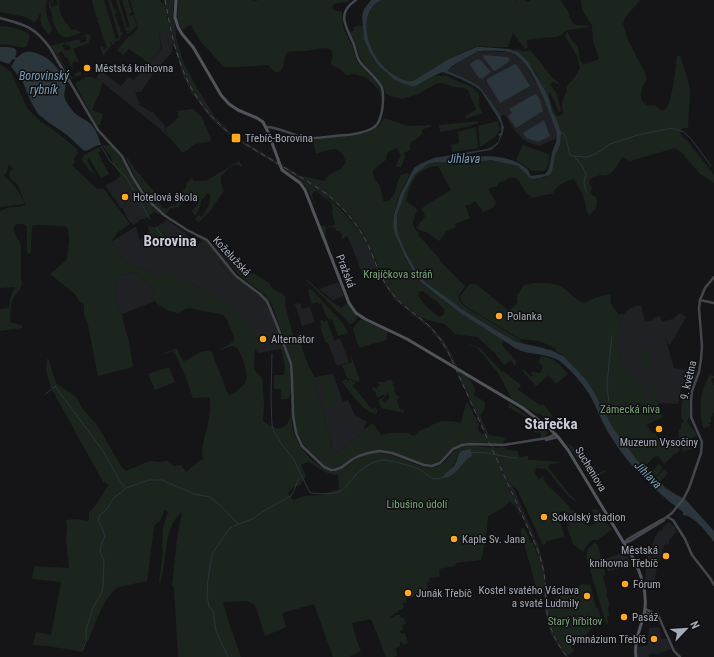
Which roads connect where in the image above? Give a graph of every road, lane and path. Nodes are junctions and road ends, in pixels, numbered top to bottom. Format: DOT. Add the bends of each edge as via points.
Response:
graph roads {
  1 [pos="176,0"];
  2 [pos="356,0"];
  3 [pos="0,18"];
  4 [pos="266,127"];
  5 [pos="714,277"];
  6 [pos="700,300"];
  7 [pos="714,303"];
  8 [pos="470,376"];
  9 [pos="550,429"];
  10 [pos="557,436"];
  11 [pos="547,438"];
  12 [pos="532,441"];
  13 [pos="672,512"];
  14 [pos="666,518"];
  15 [pos="673,520"];
  16 [pos="621,538"];
  17 [pos="629,540"];
  18 [pos="624,543"];
  19 [pos="629,552"];
  20 [pos="714,585"];
  21 [pos="644,611"];
  22 [pos="636,657"];
  23 [pos="680,657"];
  1 -- 4 [label="main road, Pražská" via="178,27 221,95 228,104 257,118"];
  2 -- 4 [label="main road" via="344,14 345,26 359,61 382,89 381,116 377,124 359,133 315,138"];
  3 -- 12 [label="main road, Koželužská" via="22,24 41,37 98,130 122,156 142,192 164,215 207,240 236,276 266,299 290,360 296,433 302,446 322,466 335,470 359,456 379,451 430,466 440,463 453,449 462,445 494,446"];
  4 -- 8 [label="main road, Pražská" via="282,170 300,183 308,194 340,282 354,310 365,319 407,338"];
  5 -- 6 [label="main road"];
  6 -- 7 [label="main road"];
  6 -- 13 [label="main road, 9. května" via="701,359 690,408 692,420 703,444 689,488"];
  8 -- 9 [label="main road, Sucheniova" via="523,408"];
  9 -- 10 [label="main road, Sucheniova"];
  9 -- 11 [label="main road"];
  10 -- 11 [label="main road"];
  10 -- 12 [label="main road"];
  10 -- 16 [label="main road, Sucheniova"];
  11 -- 12 [label="main road"];
  13 -- 14 [label="main road"];
  13 -- 15 [label="main road"];
  14 -- 15 [label="main road"];
  14 -- 17 [label="main road"];
  14 -- 17 [label="main road"];
  15 -- 20 [label="main road" via="692,555"];
  16 -- 17 [label="main road"];
  16 -- 18 [label="main road, Sucheniova"];
  17 -- 18 [label="main road"];
  17 -- 19 [label="main road"];
  18 -- 19 [label="main road, Sucheniova"];
  19 -- 21 [label="main road, Sucheniova" via="643,582"];
  21 -- 22 [label="main road" via="636,644"];
  21 -- 23 [label="main road" via="660,617 674,651"];
}
